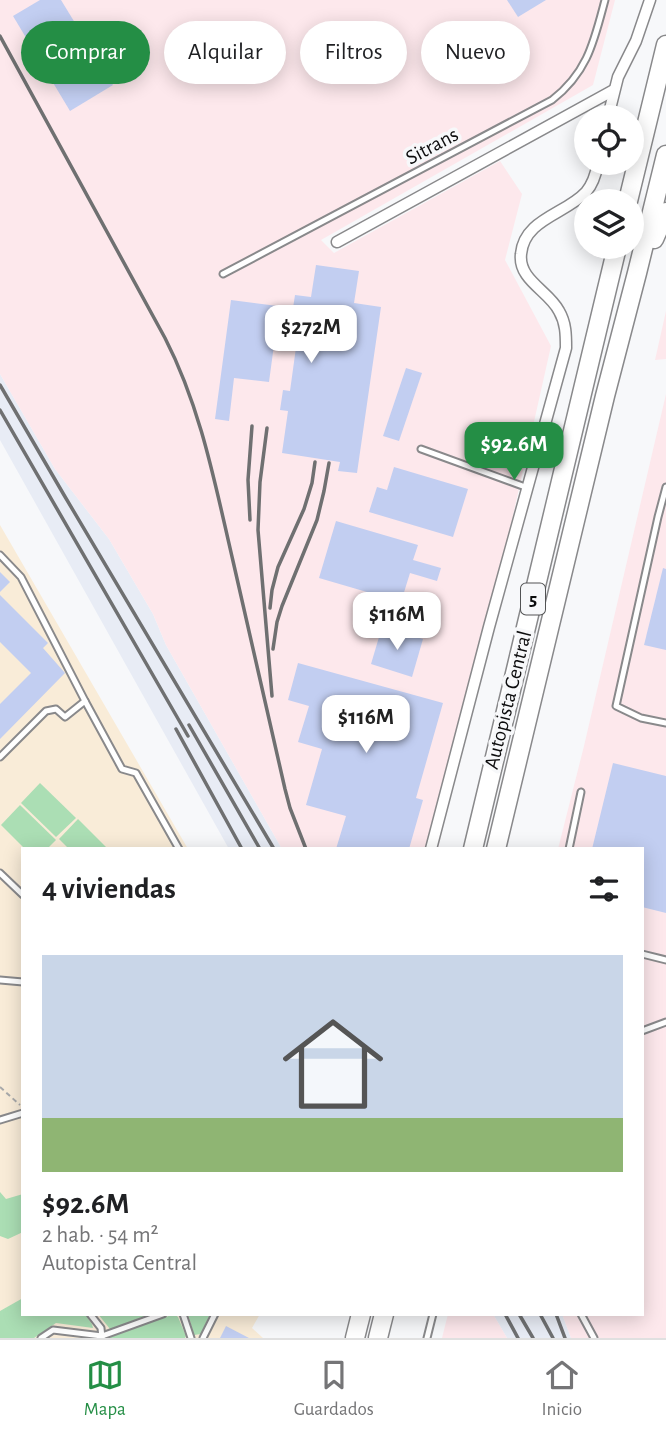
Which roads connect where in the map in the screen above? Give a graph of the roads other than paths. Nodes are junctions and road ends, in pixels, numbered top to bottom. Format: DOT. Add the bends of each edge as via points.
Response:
graph roads {
  1 [pos="605,0"];
  2 [pos="650,0"];
  3 [pos="666,45"];
  4 [pos="614,90"];
  5 [pos="587,105"];
  6 [pos="611,105"];
  7 [pos="574,112"];
  8 [pos="666,155"];
  9 [pos="595,175"];
  10 [pos="631,189"];
  11 [pos="666,212"];
  12 [pos="337,242"];
  13 [pos="614,259"];
  14 [pos="223,274"];
  15 [pos="637,274"];
  16 [pos="421,449"];
  17 [pos="666,487"];
  18 [pos="528,488"];
  19 [pos="0,555"];
  20 [pos="85,701"];
  21 [pos="666,723"];
  22 [pos="0,757"];
  23 [pos="581,792"];
  24 [pos="178,847"];
  25 [pos="432,847"];
  26 [pos="474,847"];
  27 [pos="496,847"];
  28 [pos="569,847"];
  29 [pos="0,873"];
  30 [pos="21,893"];
  31 [pos="644,954"];
  32 [pos="666,960"];
  33 [pos="0,980"];
  34 [pos="21,982"];
  35 [pos="666,1023"];
  36 [pos="644,1030"];
  37 [pos="21,1114"];
  38 [pos="0,1120"];
  39 [pos="92,1316"];
  40 [pos="158,1316"];
  41 [pos="184,1316"];
  42 [pos="214,1316"];
  43 [pos="360,1316"];
  44 [pos="384,1316"];
  45 [pos="432,1316"];
  46 [pos="582,1316"];
  47 [pos="102,1337"];
  48 [pos="41,1338"];
  49 [pos="191,1338"];
  50 [pos="203,1338"];
  51 [pos="355,1338"];
  52 [pos="378,1338"];
  53 [pos="427,1338"];
  54 [pos="594,1338"];
  1 -- 14 [label="lane, Sitrans" via="586,62 572,83 552,100"];
  2 -- 4 [label="street"];
  3 -- 10 [label="highway"];
  4 -- 5 [label="street"];
  4 -- 6 [label="street"];
  7 -- 12 [label="street"];
  8 -- 15 [label="highway, Autopista Central / 5"];
  9 -- 18 [label="street" via="586,191 536,226 522,247 524,271 555,305 566,336 564,360"];
  11 -- 15 [label="highway"];
  13 -- 26 [label="highway, Autopista Central / 5"];
  15 -- 27 [label="highway, Autopista Central / 5"];
  16 -- 18 [label="lane"];
  17 -- 21 [label="lane" via="616,706"];
  18 -- 25 [label="street"];
  19 -- 20 [label="lane" via="21,577"];
  20 -- 22 [label="lane" via="65,717 56,709 46,711"];
  20 -- 24 [label="lane" via="122,769 136,773"];
  23 -- 28 [label="lane"];
  29 -- 30 [label="lane"];
  31 -- 32 [label="lane"];
  33 -- 34 [label="lane"];
  35 -- 36 [label="lane"];
  37 -- 38 [label="lane"];
  39 -- 47 [label="lane"];
  40 -- 47 [label="lane"];
  41 -- 49 [label="lane"];
  42 -- 50 [label="lane"];
  43 -- 51 [label="highway"];
  44 -- 52 [label="highway"];
  45 -- 53 [label="lane"];
  46 -- 54 [label="lane"];
  47 -- 48 [label="lane" via="53,1330"];
}
